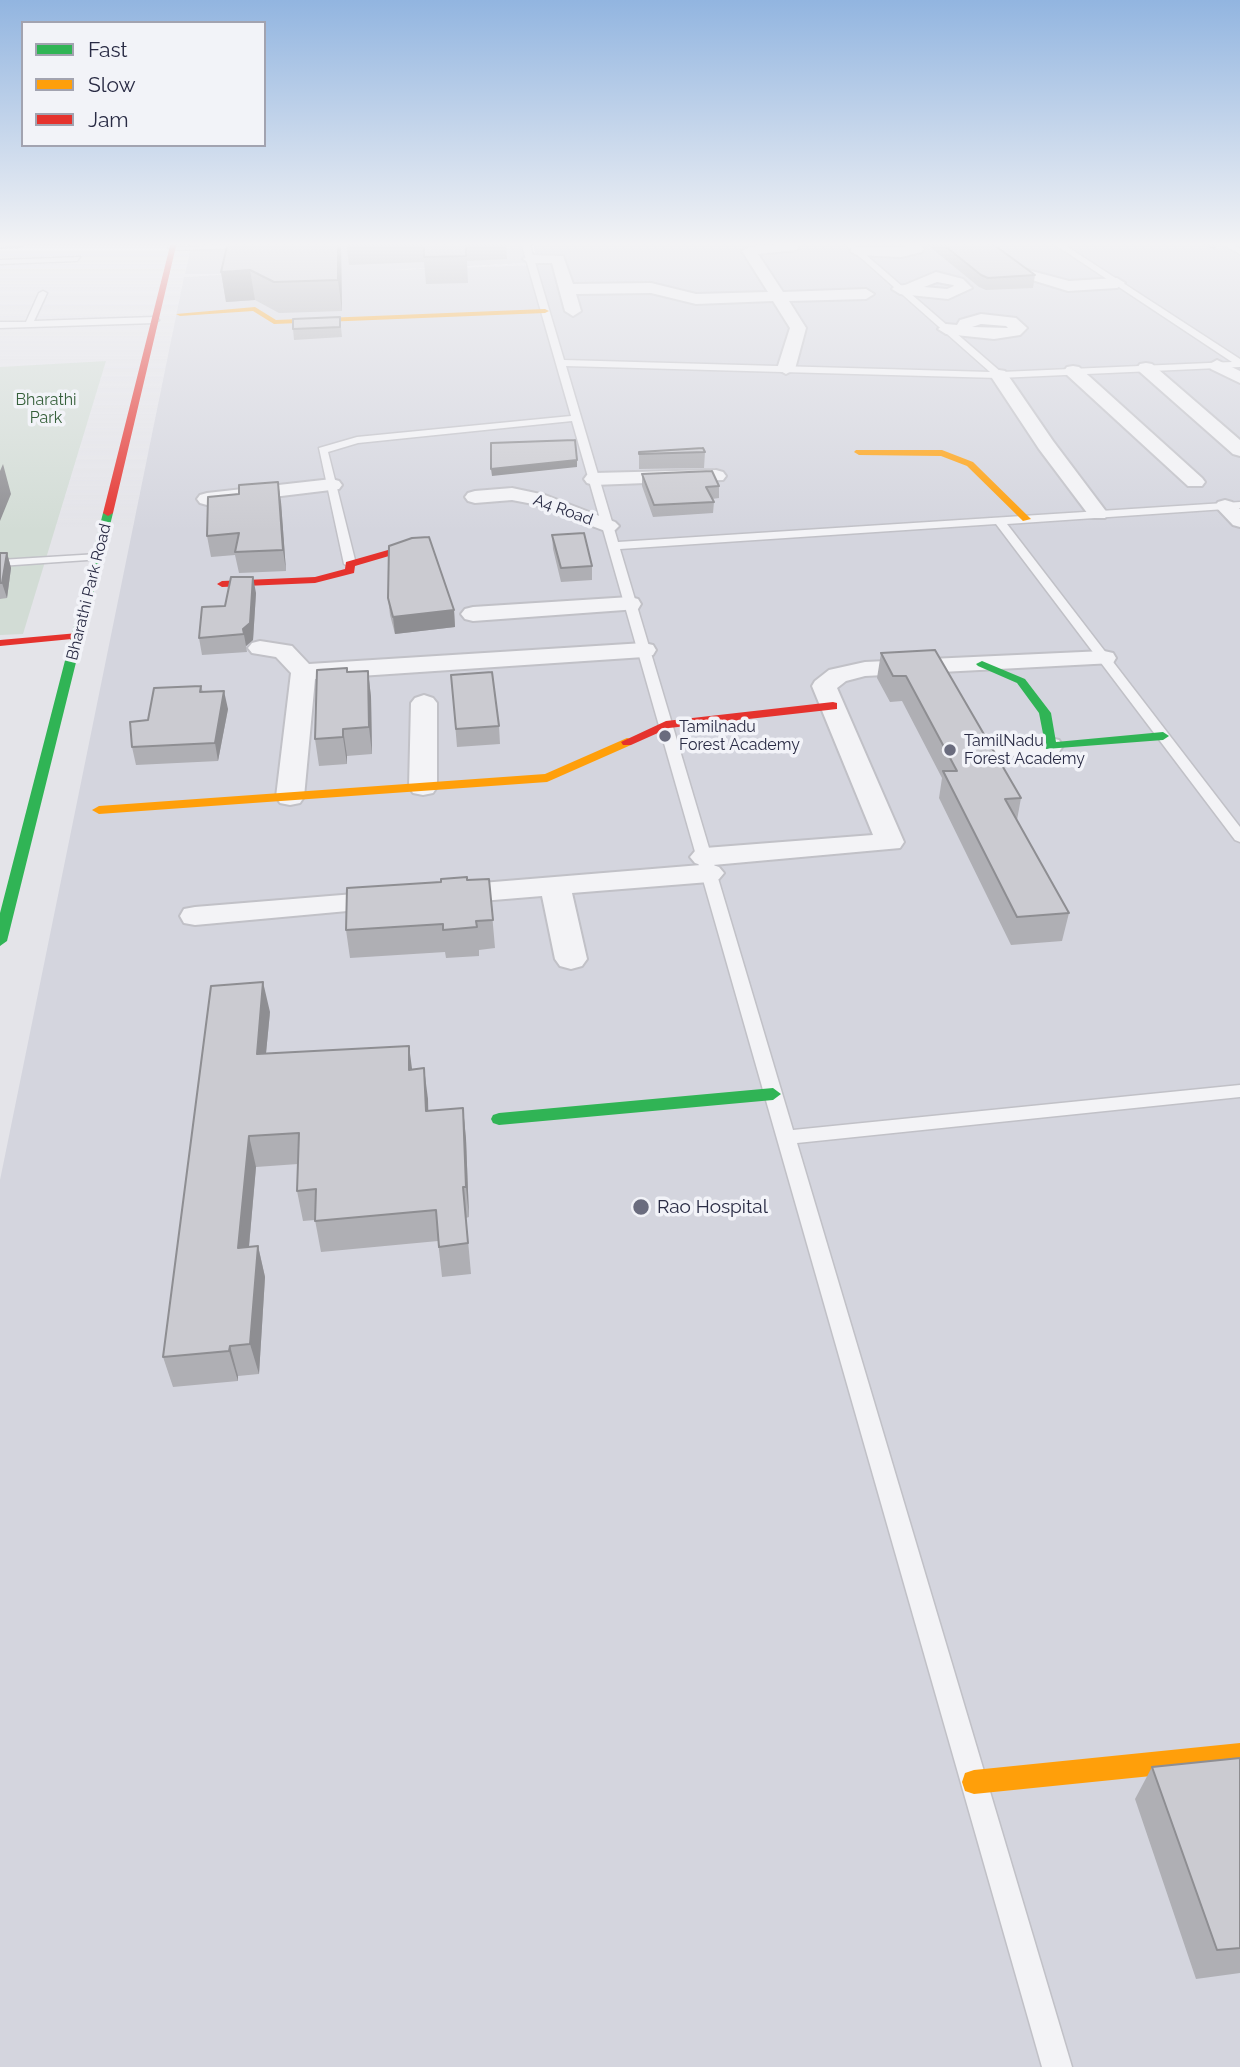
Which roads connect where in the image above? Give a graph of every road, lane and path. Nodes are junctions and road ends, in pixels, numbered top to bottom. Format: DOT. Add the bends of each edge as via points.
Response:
graph roads {
  1 [pos="151,338"];
  2 [pos="553,338"];
  3 [pos="795,338"];
  4 [pos="963,338"];
  5 [pos="1202,338"];
  6 [pos="560,363"];
  7 [pos="1240,363"];
  8 [pos="1217,365"];
  9 [pos="1146,368"];
  10 [pos="786,369"];
  11 [pos="1073,372"];
  12 [pos="999,375"];
  13 [pos="1240,378"];
  14 [pos="576,418"];
  15 [pos="1240,450"];
  16 [pos="859,452"];
  17 [pos="716,476"];
  18 [pos="594,479"];
  19 [pos="1195,482"];
  20 [pos="332,485"];
  21 [pos="475,497"];
  22 [pos="207,499"];
  23 [pos="1235,511"];
  24 [pos="1098,514"];
  25 [pos="1026,519"];
  26 [pos="999,521"];
  27 [pos="611,536"];
  28 [pos="402,550"];
  29 [pos="98,556"];
  30 [pos="0,563"];
  31 [pos="351,564"];
  32 [pos="222,584"];
  33 [pos="630,604"];
  34 [pos="473,614"];
  35 [pos="78,636"];
  36 [pos="0,643"];
  37 [pos="260,648"];
  38 [pos="644,650"];
  39 [pos="1104,658"];
  40 [pos="982,664"];
  41 [pos="303,672"];
  42 [pos="424,703"];
  43 [pos="833,706"];
  44 [pos="666,725"];
  45 [pos="1163,736"];
  46 [pos="1050,746"];
  47 [pos="1000,749"];
  48 [pos="423,787"];
  49 [pos="290,797"];
  50 [pos="99,810"];
  51 [pos="1240,837"];
  52 [pos="707,865"];
  53 [pos="7,886"];
  54 [pos="555,886"];
  55 [pos="195,916"];
  56 [pos="0,941"];
  57 [pos="571,959"];
  58 [pos="1240,1091"];
  59 [pos="773,1094"];
  60 [pos="499,1119"];
  61 [pos="786,1138"];
  62 [pos="1240,1755"];
  63 [pos="974,1782"];
  64 [pos="1057,2067"];
  1 -- 29 [label="street, Bharathi Park Road"];
  2 -- 6 [label="lane"];
  3 -- 10 [label="street"];
  4 -- 12 [label="lane"];
  5 -- 7 [label="lane"];
  6 -- 10 [label="lane"];
  6 -- 14 [label="lane"];
  7 -- 8 [label="lane"];
  8 -- 9 [label="lane"];
  8 -- 13 [label="street"];
  9 -- 11 [label="lane"];
  9 -- 15 [label="street"];
  10 -- 12 [label="lane"];
  11 -- 12 [label="lane"];
  11 -- 19 [label="street"];
  12 -- 24 [label="street"];
  14 -- 18 [label="lane"];
  14 -- 20 [label="lane" via="357,440 323,450"];
  16 -- 25 [label="street" via="942,453 970,464"];
  17 -- 18 [label="street"];
  18 -- 27 [label="lane"];
  20 -- 22 [label="street"];
  20 -- 31 [label="lane"];
  21 -- 27 [label="street, A4 Road" via="512,494 538,499"];
  23 -- 24 [label="lane"];
  24 -- 25 [label="lane"];
  25 -- 26 [label="lane"];
  26 -- 27 [label="lane"];
  26 -- 39 [label="lane"];
  27 -- 33 [label="lane"];
  28 -- 31 [label="street"];
  29 -- 30 [label="lane"];
  29 -- 35 [label="street, Bharathi Park Road"];
  31 -- 32 [label="street" via="350,571 315,580"];
  33 -- 34 [label="street"];
  33 -- 38 [label="lane"];
  35 -- 36 [label="street"];
  35 -- 53 [label="street, Bharathi Park Road"];
  37 -- 41 [label="street" via="283,651"];
  38 -- 41 [label="street"];
  38 -- 44 [label="lane"];
  39 -- 40 [label="street"];
  39 -- 45 [label="lane"];
  40 -- 43 [label="street" via="865,669 838,675 824,686"];
  40 -- 46 [label="street" via="1021,681 1045,713"];
  41 -- 49 [label="street"];
  42 -- 48 [label="street"];
  43 -- 44 [label="street"];
  43 -- 52 [label="street" via="890,842"];
  44 -- 48 [label="street" via="547,778"];
  44 -- 52 [label="lane"];
  45 -- 46 [label="street"];
  45 -- 51 [label="lane"];
  46 -- 47 [label="street"];
  48 -- 49 [label="street"];
  49 -- 50 [label="street"];
  52 -- 54 [label="street"];
  52 -- 59 [label="lane"];
  53 -- 56 [label="street, Bharathi Park Road"];
  54 -- 55 [label="street"];
  54 -- 57 [label="street"];
  58 -- 61 [label="lane"];
  59 -- 60 [label="street"];
  59 -- 61 [label="lane"];
  61 -- 63 [label="lane"];
  62 -- 63 [label="street"];
  63 -- 64 [label="lane"];
}
